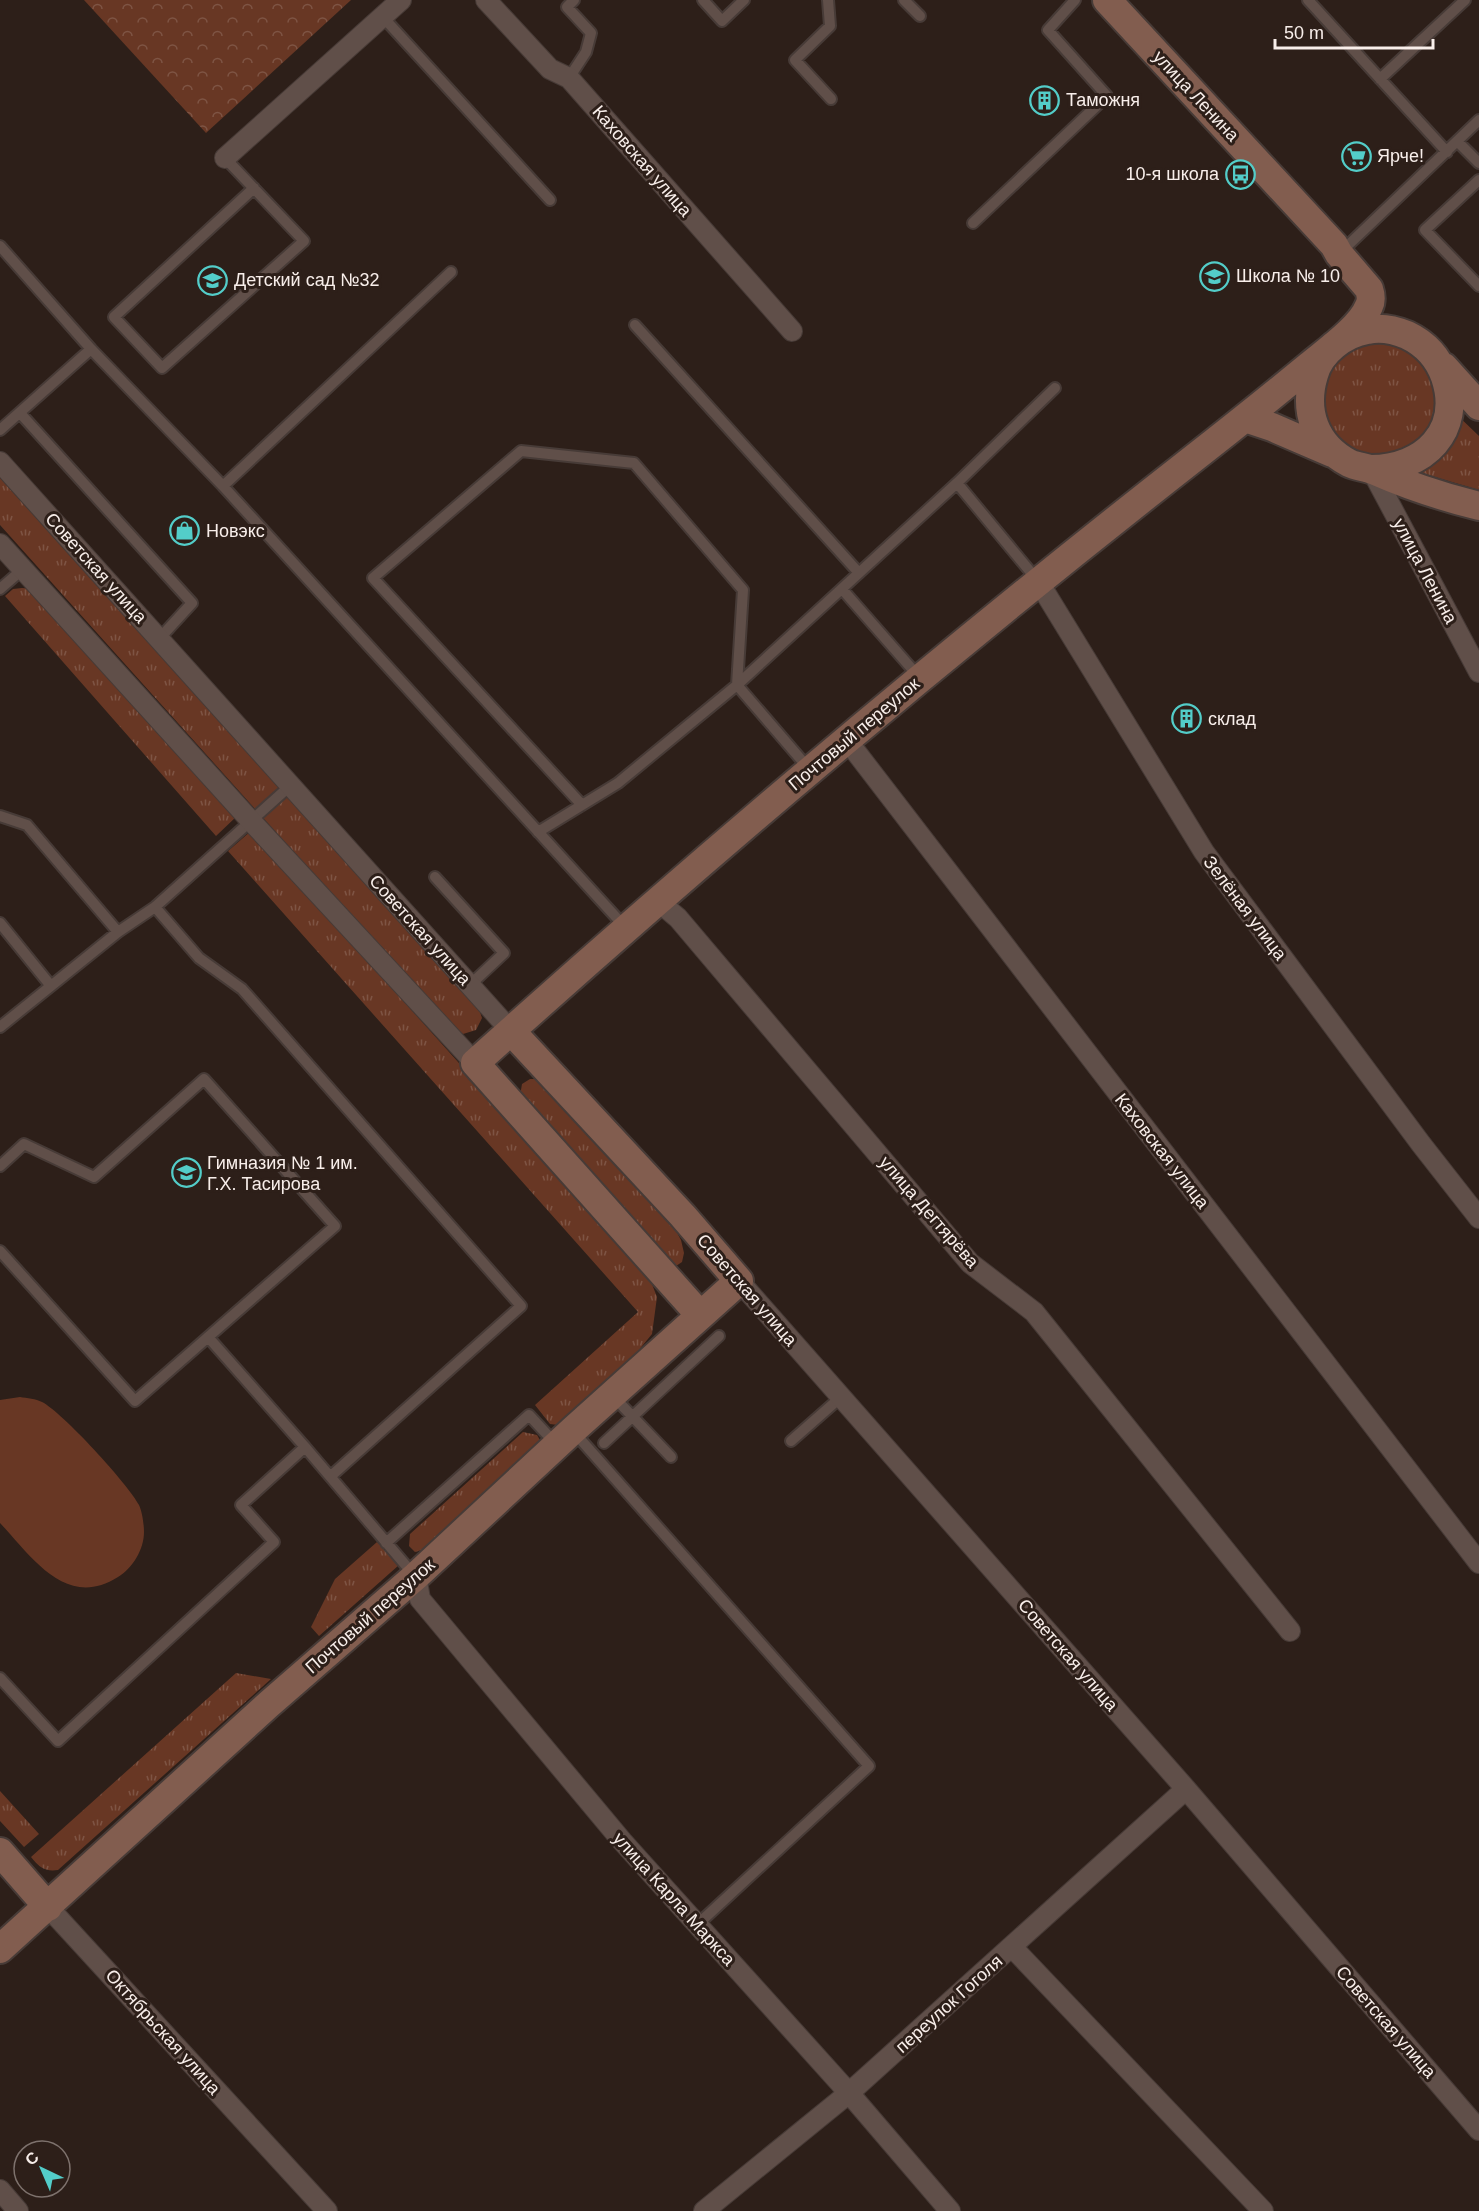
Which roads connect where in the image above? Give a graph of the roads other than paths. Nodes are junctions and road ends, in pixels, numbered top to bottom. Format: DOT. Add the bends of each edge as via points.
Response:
graph roads {
  1 [pos="401,0"];
  2 [pos="486,0"];
  3 [pos="574,0"];
  4 [pos="703,0"];
  5 [pos="744,0"];
  6 [pos="828,0"];
  7 [pos="904,0"];
  8 [pos="1075,0"];
  9 [pos="1107,0"];
  10 [pos="1308,0"];
  11 [pos="1466,0"];
  12 [pos="382,16"];
  13 [pos="920,16"];
  14 [pos="569,78"];
  15 [pos="1380,79"];
  16 [pos="831,99"];
  17 [pos="1479,120"];
  18 [pos="1458,142"];
  19 [pos="1447,152"];
  20 [pos="225,158"];
  21 [pos="1479,163"];
  22 [pos="1479,180"];
  23 [pos="254,188"];
  24 [pos="550,200"];
  25 [pos="973,223"];
  26 [pos="0,246"];
  27 [pos="1339,247"];
  28 [pos="451,272"];
  29 [pos="1479,286"];
  30 [pos="635,326"];
  31 [pos="792,331"];
  32 [pos="91,349"];
  33 [pos="1330,349"];
  34 [pos="1430,351"];
  35 [pos="1055,388"];
  36 [pos="1479,405"];
  37 [pos="20,412"];
  38 [pos="1245,418"];
  39 [pos="0,430"];
  40 [pos="1333,453"];
  41 [pos="0,462"];
  42 [pos="1371,469"];
  43 [pos="957,483"];
  44 [pos="223,486"];
  45 [pos="1479,506"];
  46 [pos="0,544"];
  47 [pos="23,569"];
  48 [pos="859,573"];
  49 [pos="1038,581"];
  50 [pos="0,589"];
  51 [pos="842,589"];
  52 [pos="159,639"];
  53 [pos="1479,672"];
  54 [pos="920,678"];
  55 [pos="737,685"];
  56 [pos="846,739"];
  57 [pos="810,770"];
  58 [pos="291,785"];
  59 [pos="582,805"];
  60 [pos="0,816"];
  61 [pos="251,821"];
  62 [pos="538,832"];
  63 [pos="435,877"];
  64 [pos="659,902"];
  65 [pos="154,907"];
  66 [pos="0,922"];
  67 [pos="627,930"];
  68 [pos="118,932"];
  69 [pos="470,985"];
  70 [pos="51,986"];
  71 [pos="0,1028"];
  72 [pos="511,1031"];
  73 [pos="475,1063"];
  74 [pos="0,1166"];
  75 [pos="1479,1218"];
  76 [pos="0,1251"];
  77 [pos="739,1281"];
  78 [pos="700,1316"];
  79 [pos="719,1336"];
  80 [pos="208,1337"];
  81 [pos="612,1395"];
  82 [pos="841,1397"];
  83 [pos="633,1416"];
  84 [pos="566,1438"];
  85 [pos="791,1441"];
  86 [pos="604,1443"];
  87 [pos="305,1447"];
  88 [pos="671,1457"];
  89 [pos="331,1476"];
  90 [pos="386,1543"];
  91 [pos="1479,1563"];
  92 [pos="416,1576"];
  93 [pos="1290,1631"];
  94 [pos="0,1678"];
  95 [pos="1186,1789"];
  96 [pos="0,1852"];
  97 [pos="48,1906"];
  98 [pos="697,1925"];
  99 [pos="1012,1947"];
  100 [pos="0,1949"];
  101 [pos="849,2093"];
  102 [pos="1479,2130"];
  103 [pos="0,2190"];
  104 [pos="18,2211"];
  105 [pos="327,2211"];
  106 [pos="704,2211"];
  107 [pos="950,2211"];
  108 [pos="1263,2211"];
  1 -- 12 [label="street"];
  2 -- 14 [label="street, Каховская улица" via="550,69"];
  3 -- 14 [label="lane" via="567,7 591,33 586,52"];
  4 -- 5 [label="lane" via="722,21"];
  6 -- 16 [label="lane" via="830,26 795,60"];
  7 -- 13 [label="lane"];
  8 -- 25 [label="lane" via="1048,30 1107,96"];
  9 -- 27 [label="main road, улица Ленина"];
  10 -- 15 [label="lane"];
  11 -- 15 [label="lane"];
  12 -- 20 [label="street"];
  12 -- 24 [label="lane"];
  14 -- 31 [label="street, Каховская улица"];
  15 -- 19 [label="lane"];
  17 -- 18 [label="lane"];
  18 -- 19 [label="lane"];
  18 -- 21 [label="lane"];
  19 -- 27 [label="lane"];
  20 -- 23 [label="lane"];
  22 -- 29 [label="lane" via="1425,230"];
  23 -- 23 [label="lane" via="304,241 162,368 114,317"];
  26 -- 32 [label="lane"];
  27 -- 33 [label="main road, улица Ленина" via="1339,254 1371,295 1365,314"];
  27 -- 34 [label="main road, улица Ленина"];
  28 -- 44 [label="lane"];
  30 -- 48 [label="lane"];
  32 -- 37 [label="lane"];
  32 -- 44 [label="lane"];
  33 -- 34 [label="main road" via="1349,335 1369,329 1395,330"];
  33 -- 38 [label="main road, Почтовый переулок"];
  33 -- 40 [label="main road" via="1316,368 1309,405 1320,438"];
  34 -- 36 [label="main road, улица Ленина"];
  34 -- 42 [label="main road" via="1450,392 1442,431 1433,446 1406,465"];
  35 -- 43 [label="lane"];
  37 -- 39 [label="lane"];
  37 -- 52 [label="lane" via="192,603"];
  38 -- 40 [label="main road"];
  38 -- 49 [label="main road, Почтовый переулок"];
  40 -- 42 [label="main road"];
  41 -- 52 [label="street, Советская улица"];
  42 -- 45 [label="main road" via="1411,487"];
  42 -- 53 [label="street, улица Ленина"];
  43 -- 48 [label="lane"];
  43 -- 49 [label="lane"];
  44 -- 62 [label="lane"];
  46 -- 47 [label="street"];
  47 -- 50 [label="lane"];
  47 -- 61 [label="street"];
  48 -- 51 [label="lane"];
  49 -- 54 [label="main road, Почтовый переулок"];
  49 -- 75 [label="street, Зелёная улица" via="1204,852"];
  51 -- 54 [label="lane"];
  51 -- 55 [label="lane"];
  52 -- 58 [label="street, Советская улица"];
  54 -- 56 [label="main road, Почтовый переулок"];
  55 -- 57 [label="lane"];
  55 -- 59 [label="lane" via="618,783"];
  55 -- 59 [label="lane" via="743,590 634,463 521,450 373,578"];
  56 -- 57 [label="main road, Почтовый переулок"];
  56 -- 91 [label="street, Каховская улица"];
  57 -- 64 [label="main road, Почтовый переулок"];
  58 -- 61 [label="lane"];
  58 -- 69 [label="street, Советская улица"];
  59 -- 62 [label="lane"];
  60 -- 68 [label="lane" via="27,825"];
  61 -- 65 [label="lane"];
  61 -- 73 [label="street"];
  62 -- 67 [label="lane"];
  63 -- 69 [label="lane" via="504,953"];
  64 -- 67 [label="main road, Почтовый переулок"];
  64 -- 93 [label="street, улица Дегтярёва" via="686,927 970,1263 1034,1312"];
  65 -- 68 [label="lane"];
  65 -- 89 [label="lane" via="199,958 242,989 521,1306"];
  66 -- 70 [label="lane"];
  67 -- 72 [label="main road, Почтовый переулок"];
  68 -- 70 [label="lane"];
  69 -- 72 [label="street, Советская улица"];
  70 -- 71 [label="lane"];
  72 -- 73 [label="main road, Почтовый переулок"];
  72 -- 77 [label="main road, Советская улица"];
  73 -- 78 [label="main road"];
  74 -- 80 [label="lane" via="24,1144 94,1177 204,1079 335,1226"];
  76 -- 80 [label="lane" via="135,1401"];
  77 -- 78 [label="main road, Почтовый переулок"];
  77 -- 82 [label="street, Советская улица"];
  78 -- 81 [label="main road, Почтовый переулок"];
  79 -- 83 [label="lane"];
  80 -- 87 [label="lane"];
  81 -- 83 [label="lane"];
  81 -- 84 [label="main road, Почтовый переулок"];
  82 -- 85 [label="lane"];
  82 -- 95 [label="street, Советская улица"];
  83 -- 86 [label="lane"];
  83 -- 88 [label="lane"];
  84 -- 90 [label="lane" via="530,1415"];
  84 -- 92 [label="main road, Почтовый переулок"];
  84 -- 98 [label="lane" via="869,1766"];
  87 -- 89 [label="lane"];
  87 -- 94 [label="lane" via="241,1505 274,1542 58,1741"];
  89 -- 90 [label="lane"];
  90 -- 92 [label="lane"];
  92 -- 97 [label="main road, Почтовый переулок"];
  92 -- 98 [label="street, улица Карла Маркса" via="420,1599"];
  95 -- 99 [label="street, переулок Гоголя"];
  95 -- 102 [label="street, Советская улица"];
  96 -- 97 [label="main road, Октябрьская улица"];
  97 -- 100 [label="main road, Почтовый переулок"];
  97 -- 105 [label="street, Октябрьская улица"];
  98 -- 101 [label="street, улица Карла Маркса"];
  99 -- 101 [label="street, переулок Гоголя"];
  99 -- 108 [label="street"];
  101 -- 106 [label="street, переулок Гоголя"];
  101 -- 107 [label="street, улица Карла Маркса"];
  103 -- 104 [label="street"];
}
